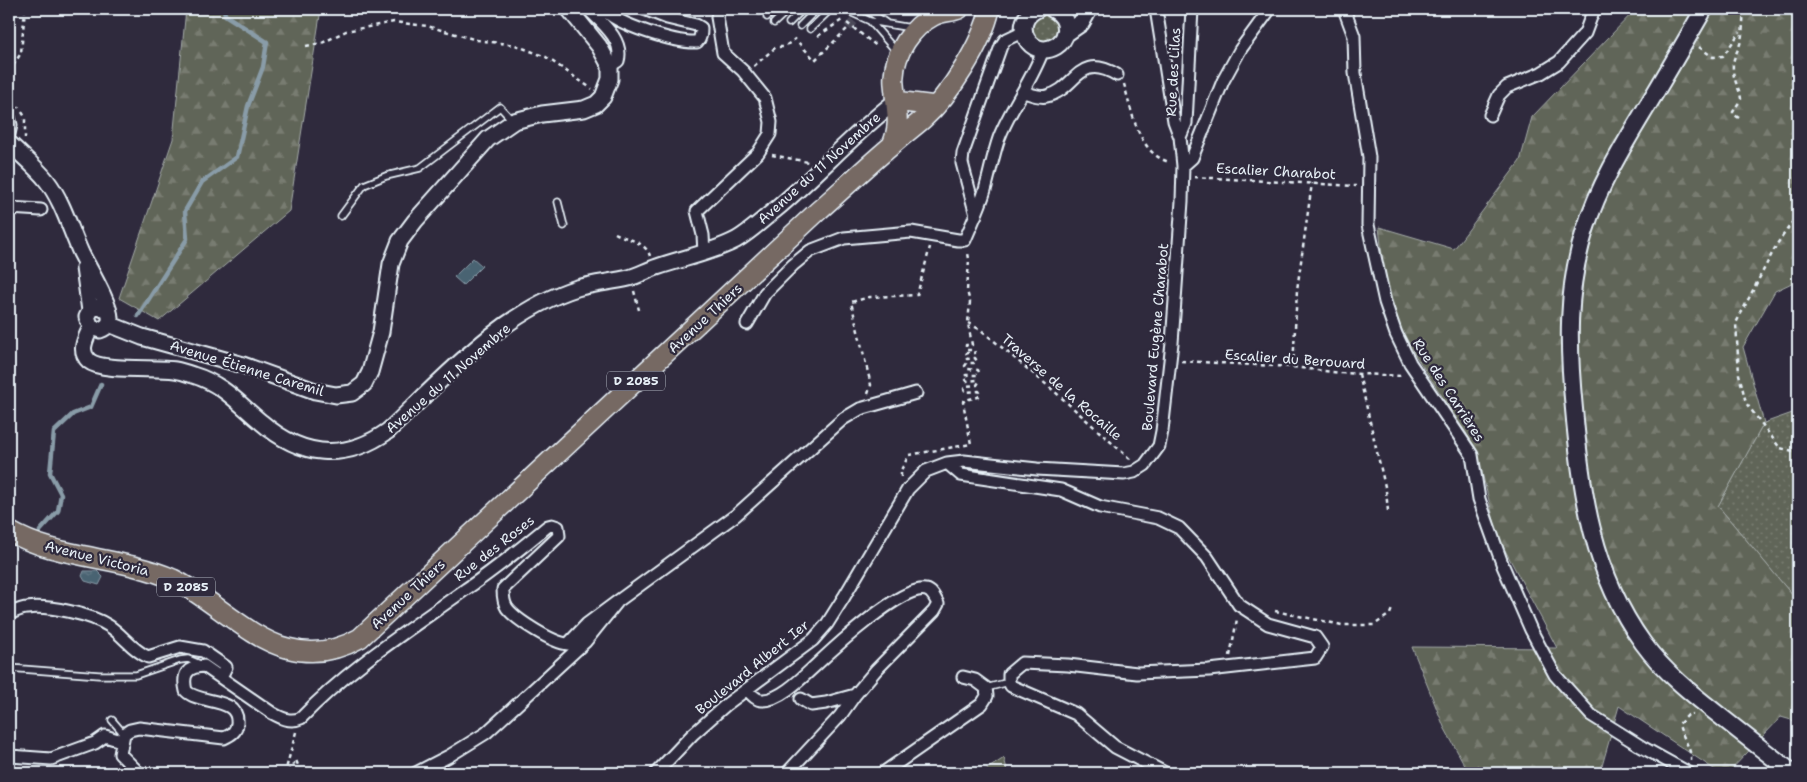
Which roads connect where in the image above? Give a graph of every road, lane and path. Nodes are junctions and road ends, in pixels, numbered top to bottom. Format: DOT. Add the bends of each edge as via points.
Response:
graph roads {
  1 [pos="25,9"];
  2 [pos="569,9"];
  3 [pos="588,9"];
  4 [pos="603,9"];
  5 [pos="644,9"];
  6 [pos="719,9"];
  7 [pos="775,9"];
  8 [pos="789,9"];
  9 [pos="803,9"];
  10 [pos="817,9"];
  11 [pos="831,9"];
  12 [pos="843,9"];
  13 [pos="866,9"];
  14 [pos="958,9"];
  15 [pos="990,9"];
  16 [pos="1088,9"];
  17 [pos="1156,9"];
  18 [pos="1192,9"];
  19 [pos="1270,9"];
  20 [pos="1344,9"];
  21 [pos="1594,9"];
  22 [pos="1704,9"];
  23 [pos="1735,9"];
  24 [pos="1740,9"];
  25 [pos="1744,9"];
  26 [pos="1061,10"];
  27 [pos="1032,11"];
  28 [pos="932,12"];
  29 [pos="767,17"];
  30 [pos="845,21"];
  31 [pos="870,21"];
  32 [pos="774,23"];
  33 [pos="789,23"];
  34 [pos="887,24"];
  35 [pos="800,26"];
  36 [pos="848,28"];
  37 [pos="810,29"];
  38 [pos="916,29"];
  39 [pos="1024,31"];
  40 [pos="1741,31"];
  41 [pos="1065,34"];
  42 [pos="1688,38"];
  43 [pos="976,43"];
  44 [pos="306,46"];
  45 [pos="880,48"];
  46 [pos="1043,50"];
  47 [pos="899,55"];
  48 [pos="610,66"];
  49 [pos="743,71"];
  50 [pos="9,72"];
  51 [pos="1117,75"];
  52 [pos="1024,92"];
  53 [pos="603,97"];
  54 [pos="896,101"];
  55 [pos="936,106"];
  56 [pos="1490,115"];
  57 [pos="9,117"];
  58 [pos="1739,118"];
  59 [pos="514,121"];
  60 [pos="9,134"];
  61 [pos="1180,136"];
  62 [pos="9,143"];
  63 [pos="892,144"];
  64 [pos="758,153"];
  65 [pos="824,165"];
  66 [pos="1182,172"];
  67 [pos="1312,182"];
  68 [pos="1369,186"];
  69 [pos="558,202"];
  70 [pos="9,208"];
  71 [pos="41,210"];
  72 [pos="976,214"];
  73 [pos="1798,214"];
  74 [pos="341,216"];
  75 [pos="564,226"];
  76 [pos="615,233"];
  77 [pos="932,236"];
  78 [pos="965,240"];
  79 [pos="704,253"];
  80 [pos="82,254"];
  81 [pos="651,270"];
  82 [pos="634,292"];
  83 [pos="639,310"];
  84 [pos="90,311"];
  85 [pos="108,318"];
  86 [pos="968,323"];
  87 [pos="747,324"];
  88 [pos="91,327"];
  89 [pos="1170,360"];
  90 [pos="1293,367"];
  91 [pos="1359,374"];
  92 [pos="1419,376"];
  93 [pos="916,393"];
  94 [pos="860,409"];
  95 [pos="1798,452"];
  96 [pos="947,463"];
  97 [pos="1141,468"];
  98 [pos="903,498"];
  99 [pos="1388,511"];
  100 [pos="9,531"];
  101 [pos="618,602"];
  102 [pos="1239,605"];
  103 [pos="1267,609"];
  104 [pos="1392,609"];
  105 [pos="9,614"];
  106 [pos="382,618"];
  107 [pos="397,637"];
  108 [pos="346,645"];
  109 [pos="204,666"];
  110 [pos="9,668"];
  111 [pos="1228,668"];
  112 [pos="221,677"];
  113 [pos="963,677"];
  114 [pos="1009,682"];
  115 [pos="986,688"];
  116 [pos="747,690"];
  117 [pos="855,695"];
  118 [pos="801,699"];
  119 [pos="1695,714"];
  120 [pos="112,720"];
  121 [pos="296,720"];
  122 [pos="123,737"];
  123 [pos="9,759"];
  124 [pos="139,773"];
  125 [pos="301,773"];
  126 [pos="416,773"];
  127 [pos="656,773"];
  128 [pos="787,773"];
  129 [pos="883,773"];
  130 [pos="1165,773"];
  131 [pos="1687,773"];
  132 [pos="1792,773"];
  1 -- 50 [label="path" via="21,53"];
  2 -- 48 [label="street" via="599,46"];
  3 -- 48 [label="street" via="618,45 618,61"];
  4 -- 5 [label="street" via="616,19 654,34 687,42 700,39 701,28 696,25"];
  6 -- 49 [label="street" via="717,17 723,53"];
  7 -- 29 [label="lane"];
  8 -- 32 [label="lane"];
  9 -- 33 [label="lane"];
  10 -- 35 [label="lane"];
  11 -- 37 [label="lane"];
  12 -- 31 [label="lane"];
  13 -- 34 [label="lane"];
  14 -- 28 [label="main road"];
  14 -- 43 [label="main road" via="974,27"];
  15 -- 43 [label="main road, Avenue Thiers / D 2085"];
  16 -- 41 [label="main road" via="1081,23"];
  17 -- 61 [label="street, Boulevard Eugène Charabot" via="1174,122"];
  18 -- 61 [label="street, Rue des Lilas" via="1186,122"];
  19 -- 66 [label="street" via="1240,50 1223,81 1192,158"];
  20 -- 68 [label="street, Rue des Carrières" via="1354,36 1355,73 1369,157"];
  21 -- 56 [label="street" via="1585,33 1558,62 1507,87 1499,95"];
  22 -- 42 [label="main road"];
  23 -- 24 [label="path" via="1736,14"];
  25 -- 40 [label="path"];
  26 -- 41 [label="main road"];
  27 -- 39 [label="main road" via="1024,22"];
  28 -- 38 [label="main road"];
  30 -- 45 [label="path"];
  31 -- 34 [label="lane"];
  31 -- 47 [label="lane"];
  34 -- 38 [label="lane"];
  36 -- 49 [label="path" via="814,60 796,39 784,47 776,47 753,67"];
  38 -- 47 [label="main road"];
  39 -- 46 [label="main road" via="1030,43"];
  39 -- 72 [label="street" via="1000,46 964,148 962,163"];
  40 -- 42 [label="path" via="1723,56 1713,58"];
  40 -- 58 [label="path" via="1741,42 1732,67 1741,99 1732,112"];
  41 -- 46 [label="main road" via="1059,44"];
  42 -- 132 [label="main road" via="1624,144 1585,229 1570,304 1569,343 1579,467 1592,536 1615,595 1643,644 1690,693"];
  43 -- 55 [label="main road, Avenue Thiers / D 2085"];
  44 -- 53 [label="path" via="346,32 394,22 427,26 477,40 515,45 546,57"];
  46 -- 52 [label="street"];
  47 -- 54 [label="main road" via="894,76"];
  48 -- 53 [label="street" via="610,79"];
  49 -- 64 [label="street" via="766,98 771,122 770,134"];
  51 -- 52 [label="street" via="1096,67 1086,69 1048,96 1038,97"];
  51 -- 66 [label="path, Escalier Charabot" via="1123,82 1135,124 1148,149"];
  52 -- 72 [label="street" via="1012,108 998,140"];
  53 -- 59 [label="street, Avenue Étienne Caremil" via="584,109"];
  54 -- 55 [label="main road"];
  54 -- 63 [label="main road" via="898,129"];
  54 -- 65 [label="street, Avenue du 11 Novembre" via="873,118"];
  55 -- 63 [label="main road, Avenue Thiers / D 2085"];
  57 -- 60 [label="street"];
  59 -- 74 [label="lane" via="500,107 420,168 364,185"];
  59 -- 85 [label="street, Avenue Étienne Caremil" via="488,139 400,240 391,264 381,332 370,372 364,384 352,393 336,395 315,391 243,364 142,337"];
  61 -- 66 [label="street, Boulevard Eugène Charabot"];
  62 -- 80 [label="street" via="46,180 57,196"];
  63 -- 106 [label="main road, Avenue Thiers / D 2085"];
  64 -- 65 [label="path"];
  64 -- 79 [label="street" via="696,211"];
  65 -- 79 [label="street, Avenue du 11 Novembre" via="750,230 736,240"];
  66 -- 67 [label="path, Escalier Charabot"];
  66 -- 89 [label="street, Boulevard Eugène Charabot"];
  67 -- 68 [label="path, Escalier Charabot"];
  67 -- 90 [label="path" via="1297,290"];
  68 -- 92 [label="street, Rue des Carrières" via="1368,225 1385,302 1396,334"];
  69 -- 75 [label="lane"];
  70 -- 71 [label="street"];
  72 -- 78 [label="street"];
  73 -- 95 [label="path" via="1777,244 1736,323 1739,374 1746,403 1780,448"];
  76 -- 81 [label="path" via="640,242 650,253"];
  77 -- 78 [label="street"];
  77 -- 87 [label="street" via="911,232 844,238 810,251 765,292"];
  77 -- 94 [label="path" via="918,295 870,297 851,302 871,385"];
  78 -- 86 [label="path" via="969,259"];
  79 -- 81 [label="street, Avenue du 11 Novembre"];
  80 -- 84 [label="street"];
  80 -- 85 [label="street" via="98,284"];
  81 -- 88 [label="street, Avenue du 11 Novembre" via="630,278 578,288 515,319 465,359 388,431 357,448 339,451 322,451 292,443 262,423 216,383 194,375 176,370 106,367 91,363 84,356 83,349"];
  82 -- 83 [label="path"];
  84 -- 85 [label="street" via="99,307"];
  84 -- 88 [label="street" via="88,320"];
  85 -- 88 [label="street" via="100,330"];
  86 -- 97 [label="path, Traverse de la Rocaille" via="981,330"];
  86 -- 98 [label="path" via="972,345 966,346 966,350 974,350 975,353 966,353 965,356 977,361 965,366 979,372 964,377 967,381 979,382 966,386 964,390 981,394 963,402 971,444 909,455 901,470"];
  89 -- 90 [label="path, Escalier du Berouard"];
  89 -- 97 [label="street, Boulevard Eugène Charabot" via="1159,446"];
  90 -- 91 [label="path, Escalier du Berouard"];
  91 -- 92 [label="path, Escalier du Berouard"];
  91 -- 99 [label="path"];
  92 -- 131 [label="street, Rue des Carrières" via="1472,455 1479,499 1503,566 1555,675 1591,716"];
  93 -- 94 [label="street, Rue des Roses"];
  94 -- 101 [label="street, Rue des Roses" via="843,419 736,515"];
  96 -- 97 [label="street" via="964,461 1124,474"];
  96 -- 98 [label="street, Boulevard Albert Ier" via="926,471"];
  96 -- 102 [label="street" via="961,475 1061,490 1100,507 1158,518 1179,528 1207,557"];
  98 -- 116 [label="street, Boulevard Albert Ier" via="827,624 813,640"];
  100 -- 108 [label="main road, Avenue Victoria / D 2085" via="34,542 166,576 257,634 285,648 314,652"];
  101 -- 107 [label="street, Rue des Roses" via="587,624 568,644 554,641 507,608 503,589 559,536 558,527 552,525"];
  101 -- 126 [label="street, Rue des Roses" via="585,642 486,733"];
  102 -- 111 [label="path"];
  102 -- 111 [label="street" via="1268,624 1315,637 1322,647 1316,658"];
  103 -- 104 [label="path" via="1342,625 1374,625"];
  105 -- 112 [label="street" via="26,608 55,609 89,616 110,626 139,653 148,657 180,647 203,651 226,667"];
  106 -- 107 [label="street"];
  106 -- 108 [label="main road, Avenue Thiers / D 2085" via="360,638"];
  107 -- 121 [label="street" via="355,668"];
  109 -- 110 [label="lane" via="188,659 180,660 136,675"];
  109 -- 112 [label="street"];
  109 -- 122 [label="street" via="195,666 188,671 186,691 190,696 229,706 235,711 237,728 231,734 224,738 139,728 130,730"];
  111 -- 114 [label="street" via="1137,672 1022,663 1009,674"];
  112 -- 121 [label="street" via="272,714"];
  113 -- 115 [label="street"];
  114 -- 115 [label="lane"];
  114 -- 130 [label="street" via="1011,686 1076,714 1115,747"];
  115 -- 129 [label="street" via="987,696 982,704"];
  116 -- 117 [label="street" via="762,700 773,698 796,684 880,611 904,595 926,590 938,604 934,611"];
  116 -- 127 [label="street, Boulevard Albert Ier" via="727,704"];
  117 -- 118 [label="street" via="810,705"];
  117 -- 128 [label="street"];
  119 -- 131 [label="path" via="1688,715 1679,724 1692,754"];
  120 -- 122 [label="lane"];
  121 -- 125 [label="path" via="286,769 289,771 296,760"];
  122 -- 123 [label="street" via="105,736 95,743 51,759"];
  122 -- 124 [label="street" via="120,754"];
}
